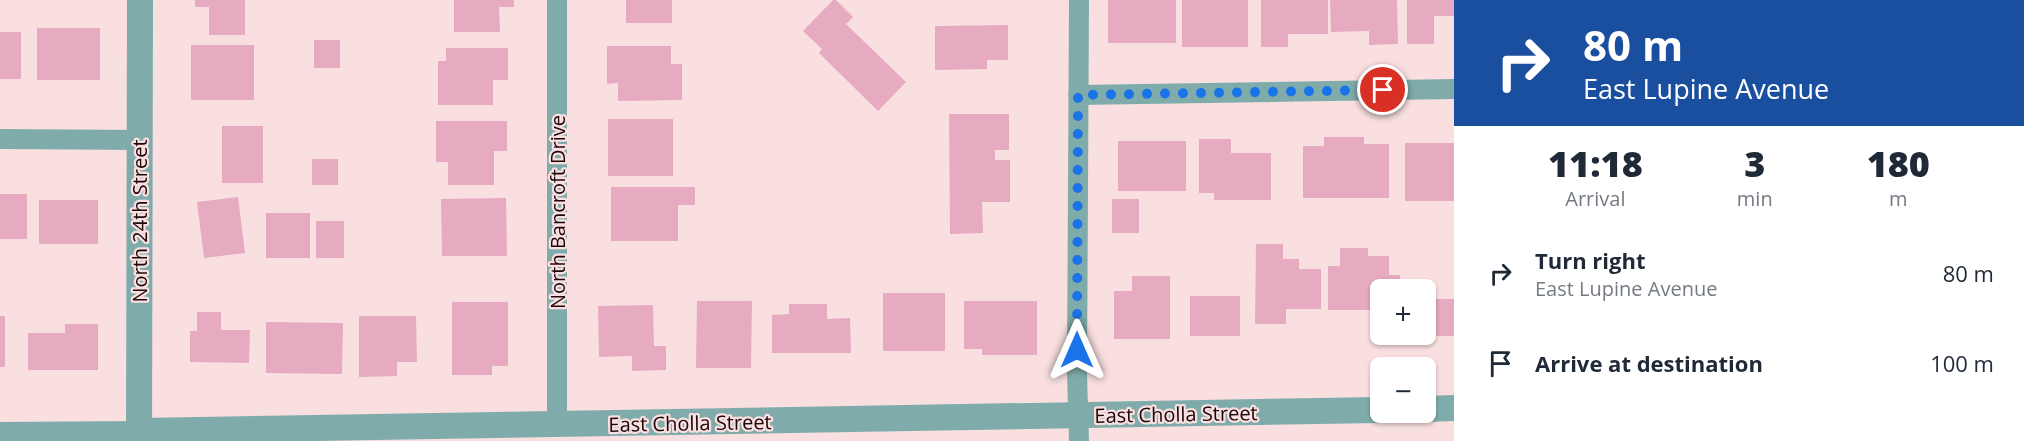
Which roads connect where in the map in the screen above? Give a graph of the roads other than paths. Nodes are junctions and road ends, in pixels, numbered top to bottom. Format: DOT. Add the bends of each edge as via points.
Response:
graph roads {
  1 [pos="140,0"];
  2 [pos="557,0"];
  3 [pos="1079,0"];
  4 [pos="1454,90"];
  5 [pos="1078,95"];
  6 [pos="0,139"];
  7 [pos="140,140"];
  8 [pos="1454,408"];
  9 [pos="1436,409"];
  10 [pos="1370,411"];
  11 [pos="557,425"];
  12 [pos="1079,429"];
  13 [pos="0,432"];
  14 [pos="139,436"];
  1 -- 7 [label="street, North 24th Street"];
  2 -- 11 [label="street, North Bancroft Drive"];
  3 -- 5 [label="street"];
  4 -- 5 [label="street"];
  5 -- 12 [label="street"];
  6 -- 7 [label="street"];
  7 -- 14 [label="street, North 24th Street"];
  8 -- 9 [label="street"];
  10 -- 12 [label="street, East Cholla Street"];
  11 -- 12 [label="street, East Cholla Street"];
  11 -- 14 [label="street, East Cholla Street"];
  13 -- 14 [label="street, East Cholla Street"];
}
